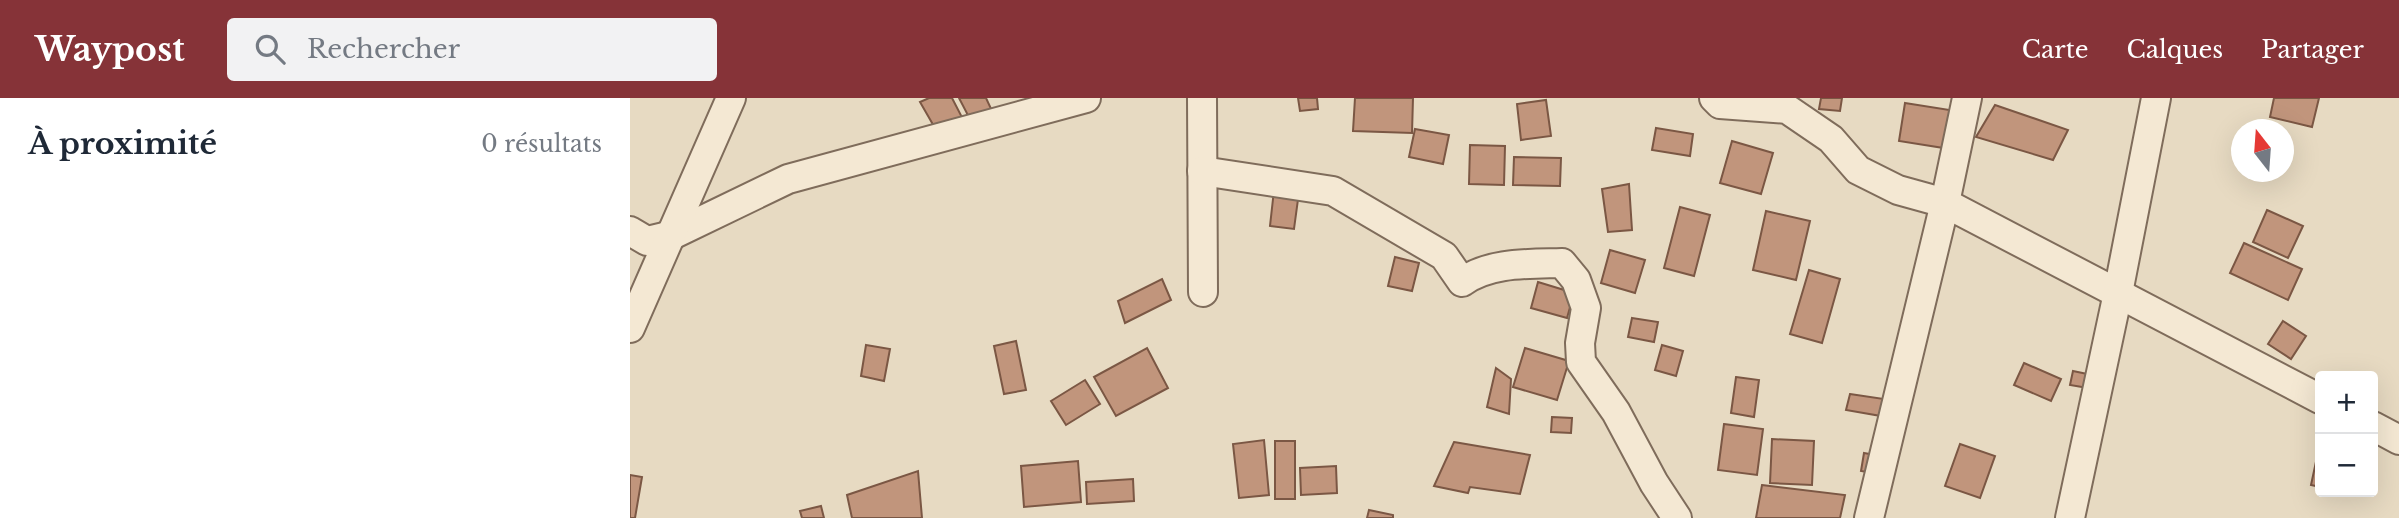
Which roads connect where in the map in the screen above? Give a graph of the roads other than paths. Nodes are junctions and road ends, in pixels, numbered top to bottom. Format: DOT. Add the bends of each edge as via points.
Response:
graph roads {
  1 [pos="731,98"];
  2 [pos="1086,98"];
  3 [pos="1202,98"];
  4 [pos="1714,98"];
  5 [pos="1967,98"];
  6 [pos="2156,98"];
  7 [pos="1202,171"];
  8 [pos="1945,203"];
  9 [pos="630,230"];
  10 [pos="672,235"];
  11 [pos="1203,292"];
  12 [pos="2118,293"];
  13 [pos="630,328"];
  14 [pos="2315,396"];
  15 [pos="2378,429"];
  16 [pos="2399,440"];
  17 [pos="1677,518"];
  18 [pos="1869,518"];
  19 [pos="2070,518"];
  1 -- 10 [label="street"];
  2 -- 10 [label="street" via="788,179"];
  3 -- 7 [label="street"];
  4 -- 8 [label="street" via="1720,104 1787,109 1831,139 1858,170 1898,190"];
  5 -- 8 [label="street"];
  6 -- 12 [label="street"];
  7 -- 11 [label="street"];
  7 -- 17 [label="street" via="1332,191 1444,256 1462,282 1475,272 1562,263 1576,280 1586,307 1581,362 1616,412"];
  8 -- 12 [label="street"];
  8 -- 18 [label="street"];
  9 -- 10 [label="street" via="647,241"];
  10 -- 13 [label="street"];
  12 -- 14 [label="street"];
  12 -- 19 [label="street"];
  15 -- 16 [label="street"];
}
